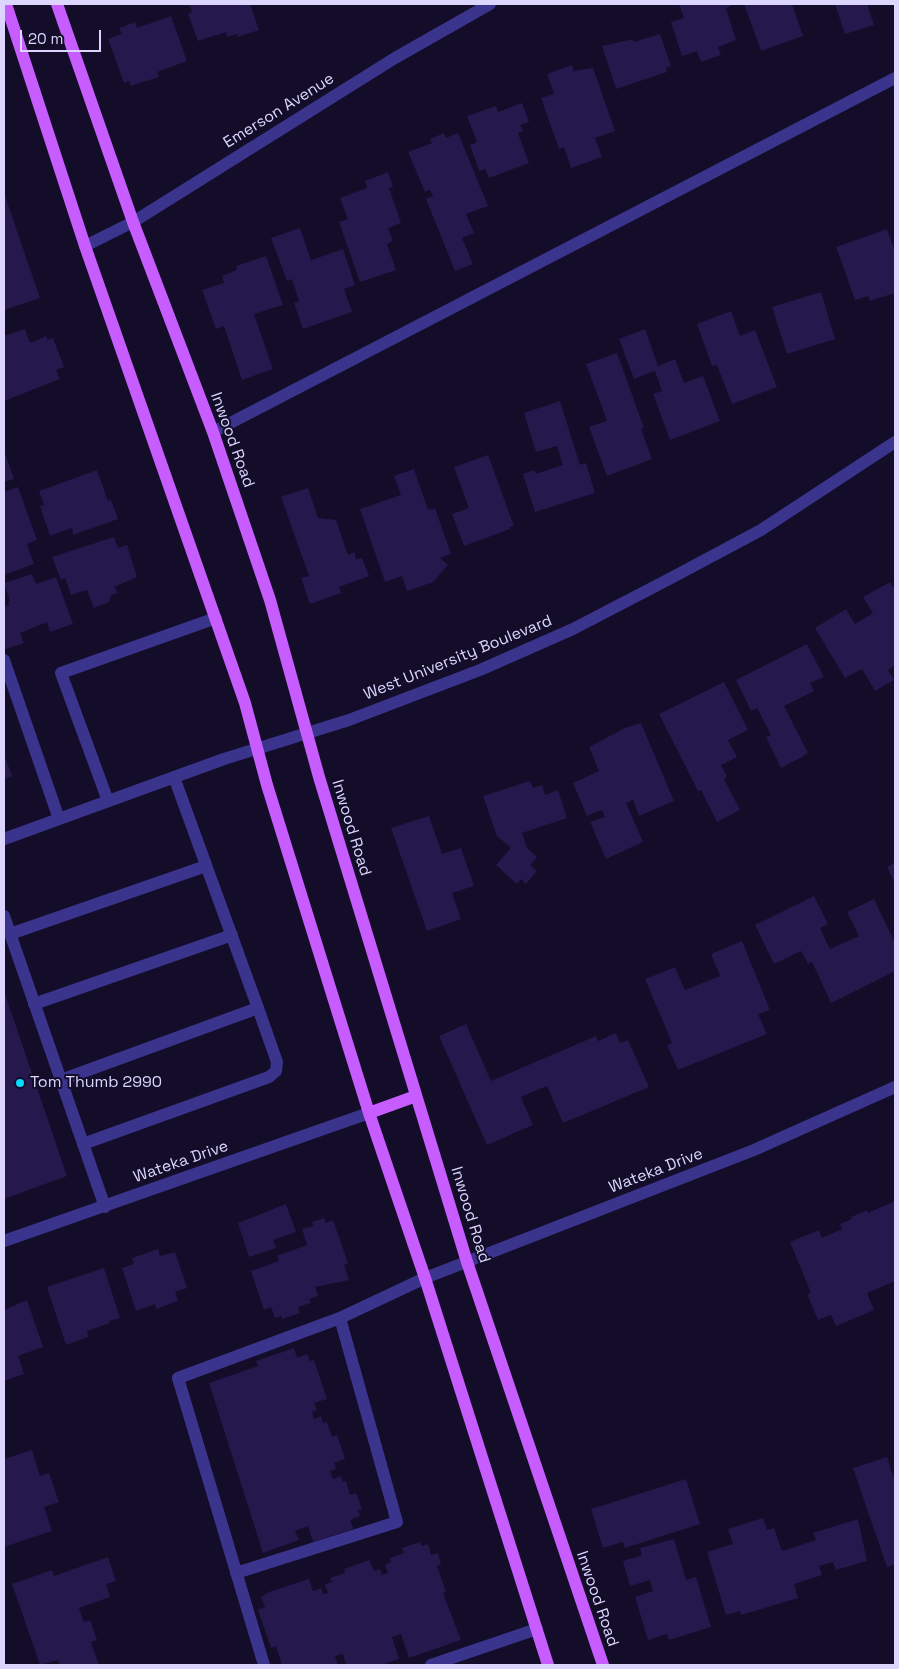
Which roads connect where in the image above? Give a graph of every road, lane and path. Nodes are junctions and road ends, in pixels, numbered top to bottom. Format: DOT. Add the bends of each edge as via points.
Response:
graph roads {
  1 [pos="6,4"];
  2 [pos="58,4"];
  3 [pos="490,4"];
  4 [pos="895,78"];
  5 [pos="133,222"];
  6 [pos="85,246"];
  7 [pos="213,432"];
  8 [pos="895,442"];
  9 [pos="216,618"];
  10 [pos="4,660"];
  11 [pos="308,734"];
  12 [pos="257,749"];
  13 [pos="174,778"];
  14 [pos="108,801"];
  15 [pos="59,819"];
  16 [pos="4,839"];
  17 [pos="206,866"];
  18 [pos="4,916"];
  19 [pos="10,934"];
  20 [pos="232,934"];
  21 [pos="34,1004"];
  22 [pos="258,1008"];
  23 [pos="61,1080"];
  24 [pos="895,1087"];
  25 [pos="416,1096"];
  26 [pos="369,1114"];
  27 [pos="83,1144"];
  28 [pos="105,1206"];
  29 [pos="4,1241"];
  30 [pos="467,1262"];
  31 [pos="425,1278"];
  32 [pos="340,1318"];
  33 [pos="236,1572"];
  34 [pos="537,1629"];
  35 [pos="264,1665"];
  36 [pos="431,1665"];
  37 [pos="548,1665"];
  38 [pos="602,1665"];
  1 -- 6 [label="main road"];
  2 -- 5 [label="main road, Inwood Road"];
  3 -- 5 [label="street, Emerson Avenue" via="395,58"];
  4 -- 7 [label="street"];
  5 -- 6 [label="street, Emerson Avenue"];
  5 -- 7 [label="main road, Inwood Road"];
  6 -- 9 [label="main road"];
  7 -- 11 [label="main road, Inwood Road" via="270,600"];
  8 -- 11 [label="street, West University Boulevard" via="761,530 572,629 436,687"];
  9 -- 12 [label="main road"];
  9 -- 14 [label="street" via="61,673"];
  10 -- 15 [label="street"];
  11 -- 12 [label="street, West University Boulevard"];
  11 -- 25 [label="main road, Inwood Road"];
  12 -- 13 [label="street, West University Boulevard"];
  12 -- 26 [label="main road"];
  13 -- 14 [label="street, West University Boulevard"];
  13 -- 17 [label="street"];
  14 -- 15 [label="street, West University Boulevard"];
  15 -- 16 [label="street, West University Boulevard"];
  17 -- 19 [label="street"];
  17 -- 20 [label="street"];
  18 -- 19 [label="street"];
  19 -- 21 [label="street"];
  20 -- 21 [label="street"];
  20 -- 22 [label="street"];
  21 -- 23 [label="street"];
  22 -- 23 [label="street"];
  22 -- 27 [label="street" via="276,1062 276,1071 269,1077"];
  23 -- 27 [label="street"];
  24 -- 30 [label="street, Wateka Drive" via="754,1150"];
  25 -- 26 [label="main road"];
  25 -- 30 [label="main road, Inwood Road"];
  26 -- 28 [label="street, Wateka Drive"];
  26 -- 31 [label="main road"];
  27 -- 28 [label="street"];
  28 -- 29 [label="street, Wateka Drive"];
  30 -- 31 [label="street, Wateka Drive"];
  30 -- 38 [label="main road, Inwood Road"];
  31 -- 32 [label="street, Wateka Drive"];
  31 -- 34 [label="main road"];
  32 -- 33 [label="street, Wateka Drive" via="178,1378"];
  32 -- 33 [label="street" via="397,1522"];
  33 -- 35 [label="street"];
  34 -- 36 [label="street"];
  34 -- 37 [label="main road"];
}
